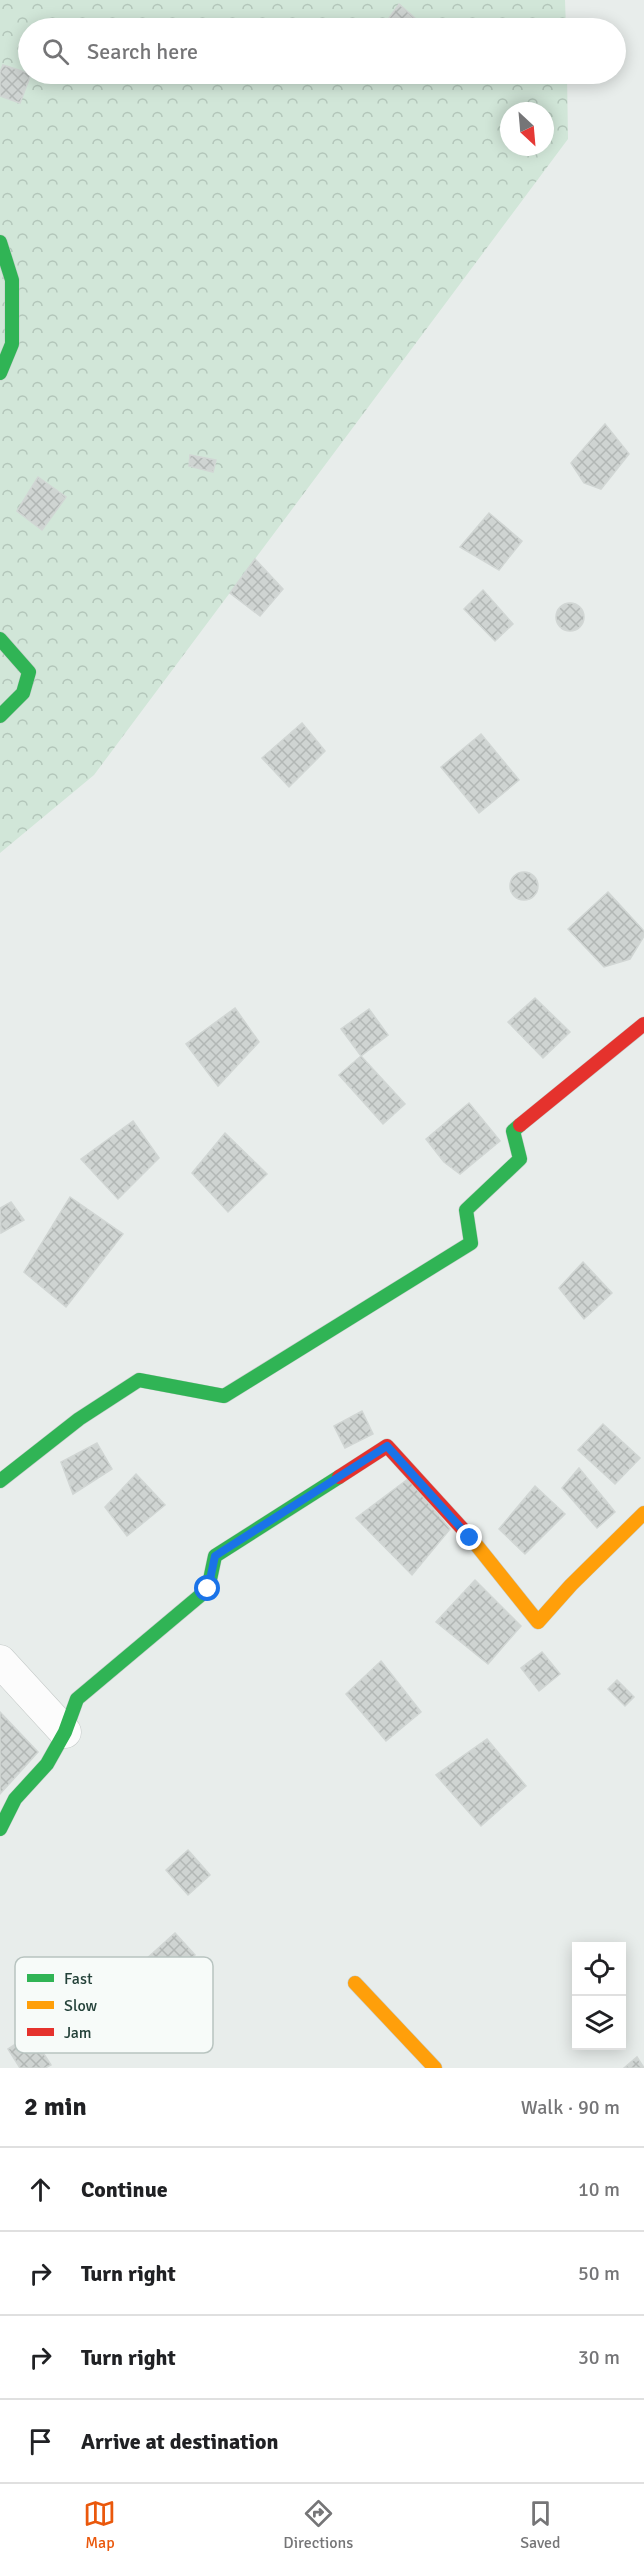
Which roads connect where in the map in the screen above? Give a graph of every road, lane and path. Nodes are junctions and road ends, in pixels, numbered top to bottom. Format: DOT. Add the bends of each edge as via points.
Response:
graph roads {
  1 [pos="0,242"];
  2 [pos="0,373"];
  3 [pos="0,639"];
  4 [pos="0,716"];
  5 [pos="644,1024"];
  6 [pos="0,1481"];
  7 [pos="644,1513"];
  8 [pos="0,1661"];
  9 [pos="65,1732"];
  10 [pos="0,1829"];
  11 [pos="355,1983"];
  12 [pos="435,2068"];
  1 -- 2 [label="street" via="12,280 12,344"];
  3 -- 4 [label="street" via="29,672 23,693"];
  5 -- 6 [label="street" via="513,1131 520,1159 466,1210 471,1243 224,1396 139,1380 79,1419"];
  7 -- 9 [label="street" via="538,1622 470,1538 387,1446 215,1556 208,1589 77,1699"];
  8 -- 9 [label="street"];
  9 -- 10 [label="street" via="47,1764 15,1799"];
  11 -- 12 [label="street"];
}
